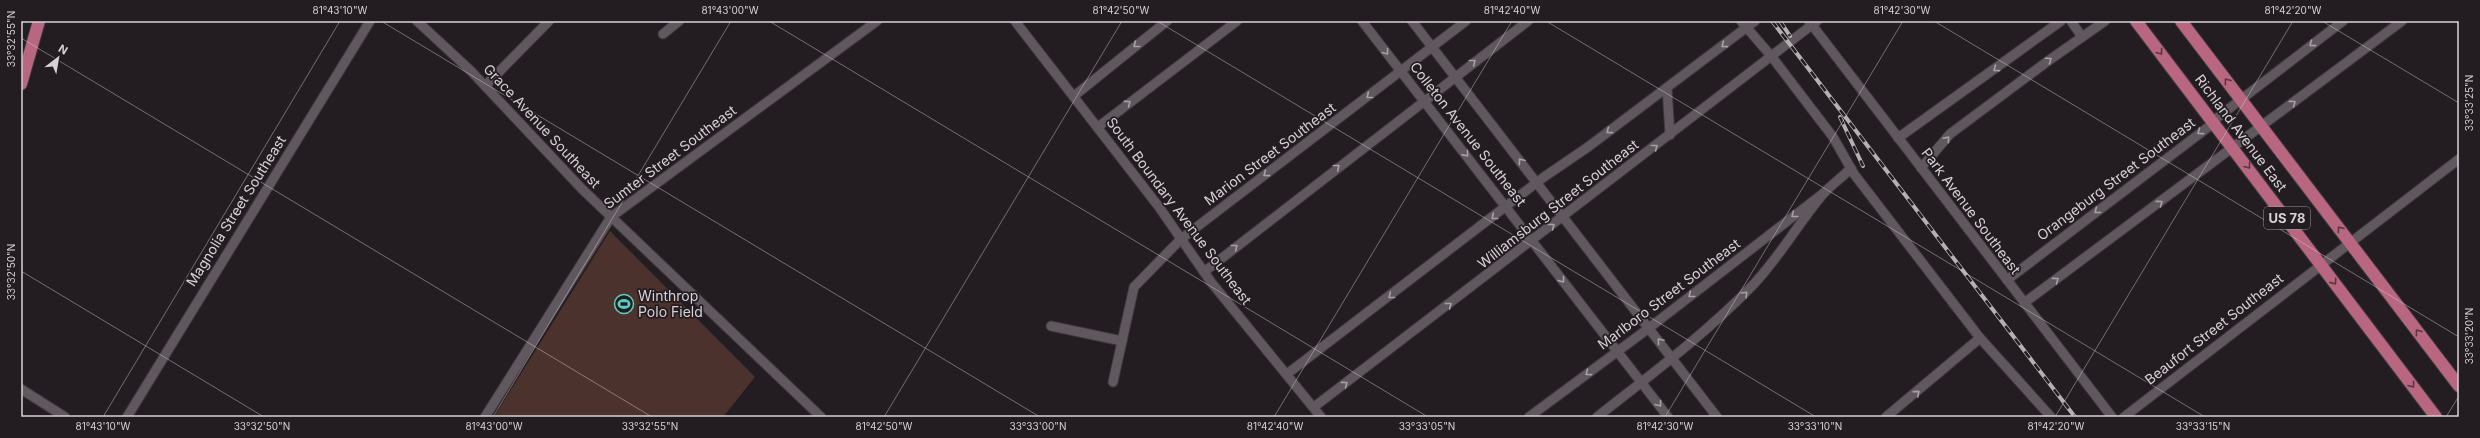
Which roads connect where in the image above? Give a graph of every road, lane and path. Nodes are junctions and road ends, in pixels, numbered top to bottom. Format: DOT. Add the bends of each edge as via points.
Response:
graph roads {
  1 [pos="40,21"];
  2 [pos="370,21"];
  3 [pos="417,21"];
  4 [pos="549,21"];
  5 [pos="679,21"];
  6 [pos="877,21"];
  7 [pos="1015,21"];
  8 [pos="1167,21"];
  9 [pos="1237,21"];
  10 [pos="1362,21"];
  11 [pos="1412,21"];
  12 [pos="1466,21"];
  13 [pos="1528,21"];
  14 [pos="1755,21"];
  15 [pos="2061,21"];
  16 [pos="2071,21"];
  17 [pos="2105,21"];
  18 [pos="2136,21"];
  19 [pos="2181,21"];
  20 [pos="2343,21"];
  21 [pos="2402,21"];
  22 [pos="1813,22"];
  23 [pos="1744,24"];
  24 [pos="663,34"];
  25 [pos="2082,37"];
  26 [pos="1432,47"];
  27 [pos="1772,56"];
  28 [pos="1402,72"];
  29 [pos="1454,77"];
  30 [pos="21,84"];
  31 [pos="485,86"];
  32 [pos="1667,88"];
  33 [pos="1074,96"];
  34 [pos="2240,98"];
  35 [pos="1423,101"];
  36 [pos="2212,121"];
  37 [pos="2261,126"];
  38 [pos="1098,127"];
  39 [pos="1670,135"];
  40 [pos="1898,138"];
  41 [pos="2233,148"];
  42 [pos="2459,159"];
  43 [pos="1851,168"];
  44 [pos="1921,168"];
  45 [pos="1538,183"];
  46 [pos="1825,192"];
  47 [pos="1507,206"];
  48 [pos="611,217"];
  49 [pos="1564,217"];
  50 [pos="1181,239"];
  51 [pos="1532,241"];
  52 [pos="2350,242"];
  53 [pos="2322,264"];
  54 [pos="1204,272"];
  55 [pos="2007,280"];
  56 [pos="2024,303"];
  57 [pos="1051,326"];
  58 [pos="1649,328"];
  59 [pos="1980,338"];
  60 [pos="1122,341"];
  61 [pos="1618,351"];
  62 [pos="1673,358"];
  63 [pos="1287,374"];
  64 [pos="1113,382"];
  65 [pos="1642,382"];
  66 [pos="2459,386"];
  67 [pos="21,389"];
  68 [pos="1314,407"];
  69 [pos="64,417"];
  70 [pos="127,417"];
  71 [pos="485,417"];
  72 [pos="821,417"];
  73 [pos="1322,417"];
  74 [pos="1529,417"];
  75 [pos="1597,417"];
  76 [pos="1668,417"];
  77 [pos="1717,417"];
  78 [pos="1888,417"];
  79 [pos="2051,417"];
  80 [pos="2112,417"];
  81 [pos="2124,417"];
  82 [pos="2436,417"];
  1 -- 30 [label="main road"];
  2 -- 70 [label="street, Magnolia Street Southeast"];
  3 -- 31 [label="street, Grace Avenue Southeast"];
  4 -- 31 [label="street"];
  5 -- 24 [label="street"];
  6 -- 48 [label="street, Sumter Street Southeast"];
  7 -- 33 [label="street, South Boundary Avenue Southeast"];
  8 -- 33 [label="street, one-way"];
  38 -- 9 [label="street, one-way"];
  10 -- 28 [label="street, Colleton Avenue Southeast, one-way"];
  11 -- 26 [label="street, Colleton Avenue Southeast"];
  12 -- 26 [label="street, Marion Street Southeast"];
  29 -- 13 [label="street, one-way"];
  14 -- 23 [label="street, Williamsburg Street Southeast"];
  15 -- 40 [label="street, one-way"];
  16 -- 25 [label="street"];
  17 -- 25 [label="street"];
  18 -- 36 [label="main road, Richland Avenue East / US 78, one-way"];
  34 -- 19 [label="main road, Richland Avenue East / US 78, one-way"];
  20 -- 34 [label="street, Orangeburg Street Southeast, one-way"];
  37 -- 21 [label="street, one-way"];
  22 -- 27 [label="street, Williamsburg Street Southeast"];
  22 -- 40 [label="street, Park Avenue Southeast"];
  23 -- 27 [label="street"];
  23 -- 32 [label="street, Williamsburg Street Southeast, one-way"];
  44 -- 25 [label="street, one-way" via="1950,134"];
  26 -- 28 [label="street, Marion Street Southeast"];
  26 -- 29 [label="street, Colleton Avenue Southeast"];
  27 -- 39 [label="street, Williamsburg Street Southeast"];
  27 -- 43 [label="street" via="1833,137"];
  28 -- 35 [label="street, Colleton Avenue Southeast"];
  28 -- 50 [label="street, Marion Street Southeast, one-way"];
  29 -- 35 [label="street"];
  45 -- 29 [label="street, Colleton Avenue Southeast, one-way"];
  31 -- 48 [label="street, Grace Avenue Southeast"];
  32 -- 39 [label="street"];
  32 -- 45 [label="street, Williamsburg Street Southeast, one-way"];
  33 -- 38 [label="street, South Boundary Avenue Southeast"];
  34 -- 36 [label="street, Orangeburg Street Southeast"];
  34 -- 37 [label="main road, Richland Avenue East / US 78"];
  35 -- 47 [label="street, Colleton Avenue Southeast, one-way"];
  54 -- 35 [label="street, one-way"];
  36 -- 41 [label="main road, Richland Avenue East / US 78"];
  36 -- 55 [label="street, Orangeburg Street Southeast, one-way" via="2211,125"];
  37 -- 41 [label="street"];
  52 -- 37 [label="main road, Richland Avenue East / US 78, one-way"];
  38 -- 50 [label="street, South Boundary Avenue Southeast"];
  49 -- 39 [label="street, Williamsburg Street Southeast, one-way"];
  40 -- 44 [label="street, Park Avenue Southeast"];
  41 -- 53 [label="main road, Richland Avenue East / US 78, one-way"];
  56 -- 41 [label="street, one-way"];
  42 -- 52 [label="street, Beaufort Street Southeast"];
  43 -- 46 [label="street, Marlboro Street Southeast" via="1840,181"];
  43 -- 59 [label="street"];
  44 -- 55 [label="street, Park Avenue Southeast"];
  45 -- 47 [label="street, Williamsburg Street Southeast"];
  45 -- 49 [label="street, Colleton Avenue Southeast"];
  46 -- 58 [label="street, Marlboro Street Southeast, one-way"];
  62 -- 46 [label="street, Marlboro Street Southeast, one-way" via="1732,306 1772,265"];
  47 -- 51 [label="street, Colleton Avenue Southeast"];
  47 -- 63 [label="street, Williamsburg Street Southeast, one-way"];
  48 -- 71 [label="street, Sumter Street Southeast"];
  48 -- 72 [label="street, Grace Avenue Southeast"];
  51 -- 49 [label="street, Williamsburg Street Southeast, one-way"];
  49 -- 58 [label="street, Colleton Avenue Southeast"];
  50 -- 54 [label="street, South Boundary Avenue Southeast"];
  50 -- 60 [label="street, Marion Street Southeast" via="1134,287"];
  51 -- 61 [label="street, Colleton Avenue Southeast, one-way"];
  68 -- 51 [label="street, Williamsburg Street Southeast, one-way"];
  52 -- 53 [label="street, Beaufort Street Southeast"];
  66 -- 52 [label="main road, Richland Avenue East / US 78, one-way"];
  53 -- 81 [label="street, Beaufort Street Southeast"];
  53 -- 82 [label="main road, Richland Avenue East / US 78, one-way"];
  54 -- 63 [label="street, South Boundary Avenue Southeast"];
  55 -- 56 [label="street, Park Avenue Southeast"];
  56 -- 80 [label="street, Park Avenue Southeast"];
  57 -- 60 [label="street"];
  58 -- 61 [label="street, Marlboro Street Southeast"];
  62 -- 58 [label="street, Colleton Avenue Southeast, one-way"];
  78 -- 59 [label="street, one-way"];
  59 -- 79 [label="street"];
  60 -- 64 [label="street, Marion Street Southeast"];
  61 -- 65 [label="street, Colleton Avenue Southeast"];
  61 -- 74 [label="street, Marlboro Street Southeast, one-way"];
  62 -- 65 [label="street, Marlboro Street Southeast"];
  62 -- 77 [label="street, Colleton Avenue Southeast"];
  63 -- 68 [label="street, South Boundary Avenue Southeast"];
  65 -- 75 [label="street, Marlboro Street Southeast"];
  65 -- 76 [label="street, Colleton Avenue Southeast, one-way"];
  67 -- 69 [label="street"];
  68 -- 73 [label="street, South Boundary Avenue Southeast"];
}
